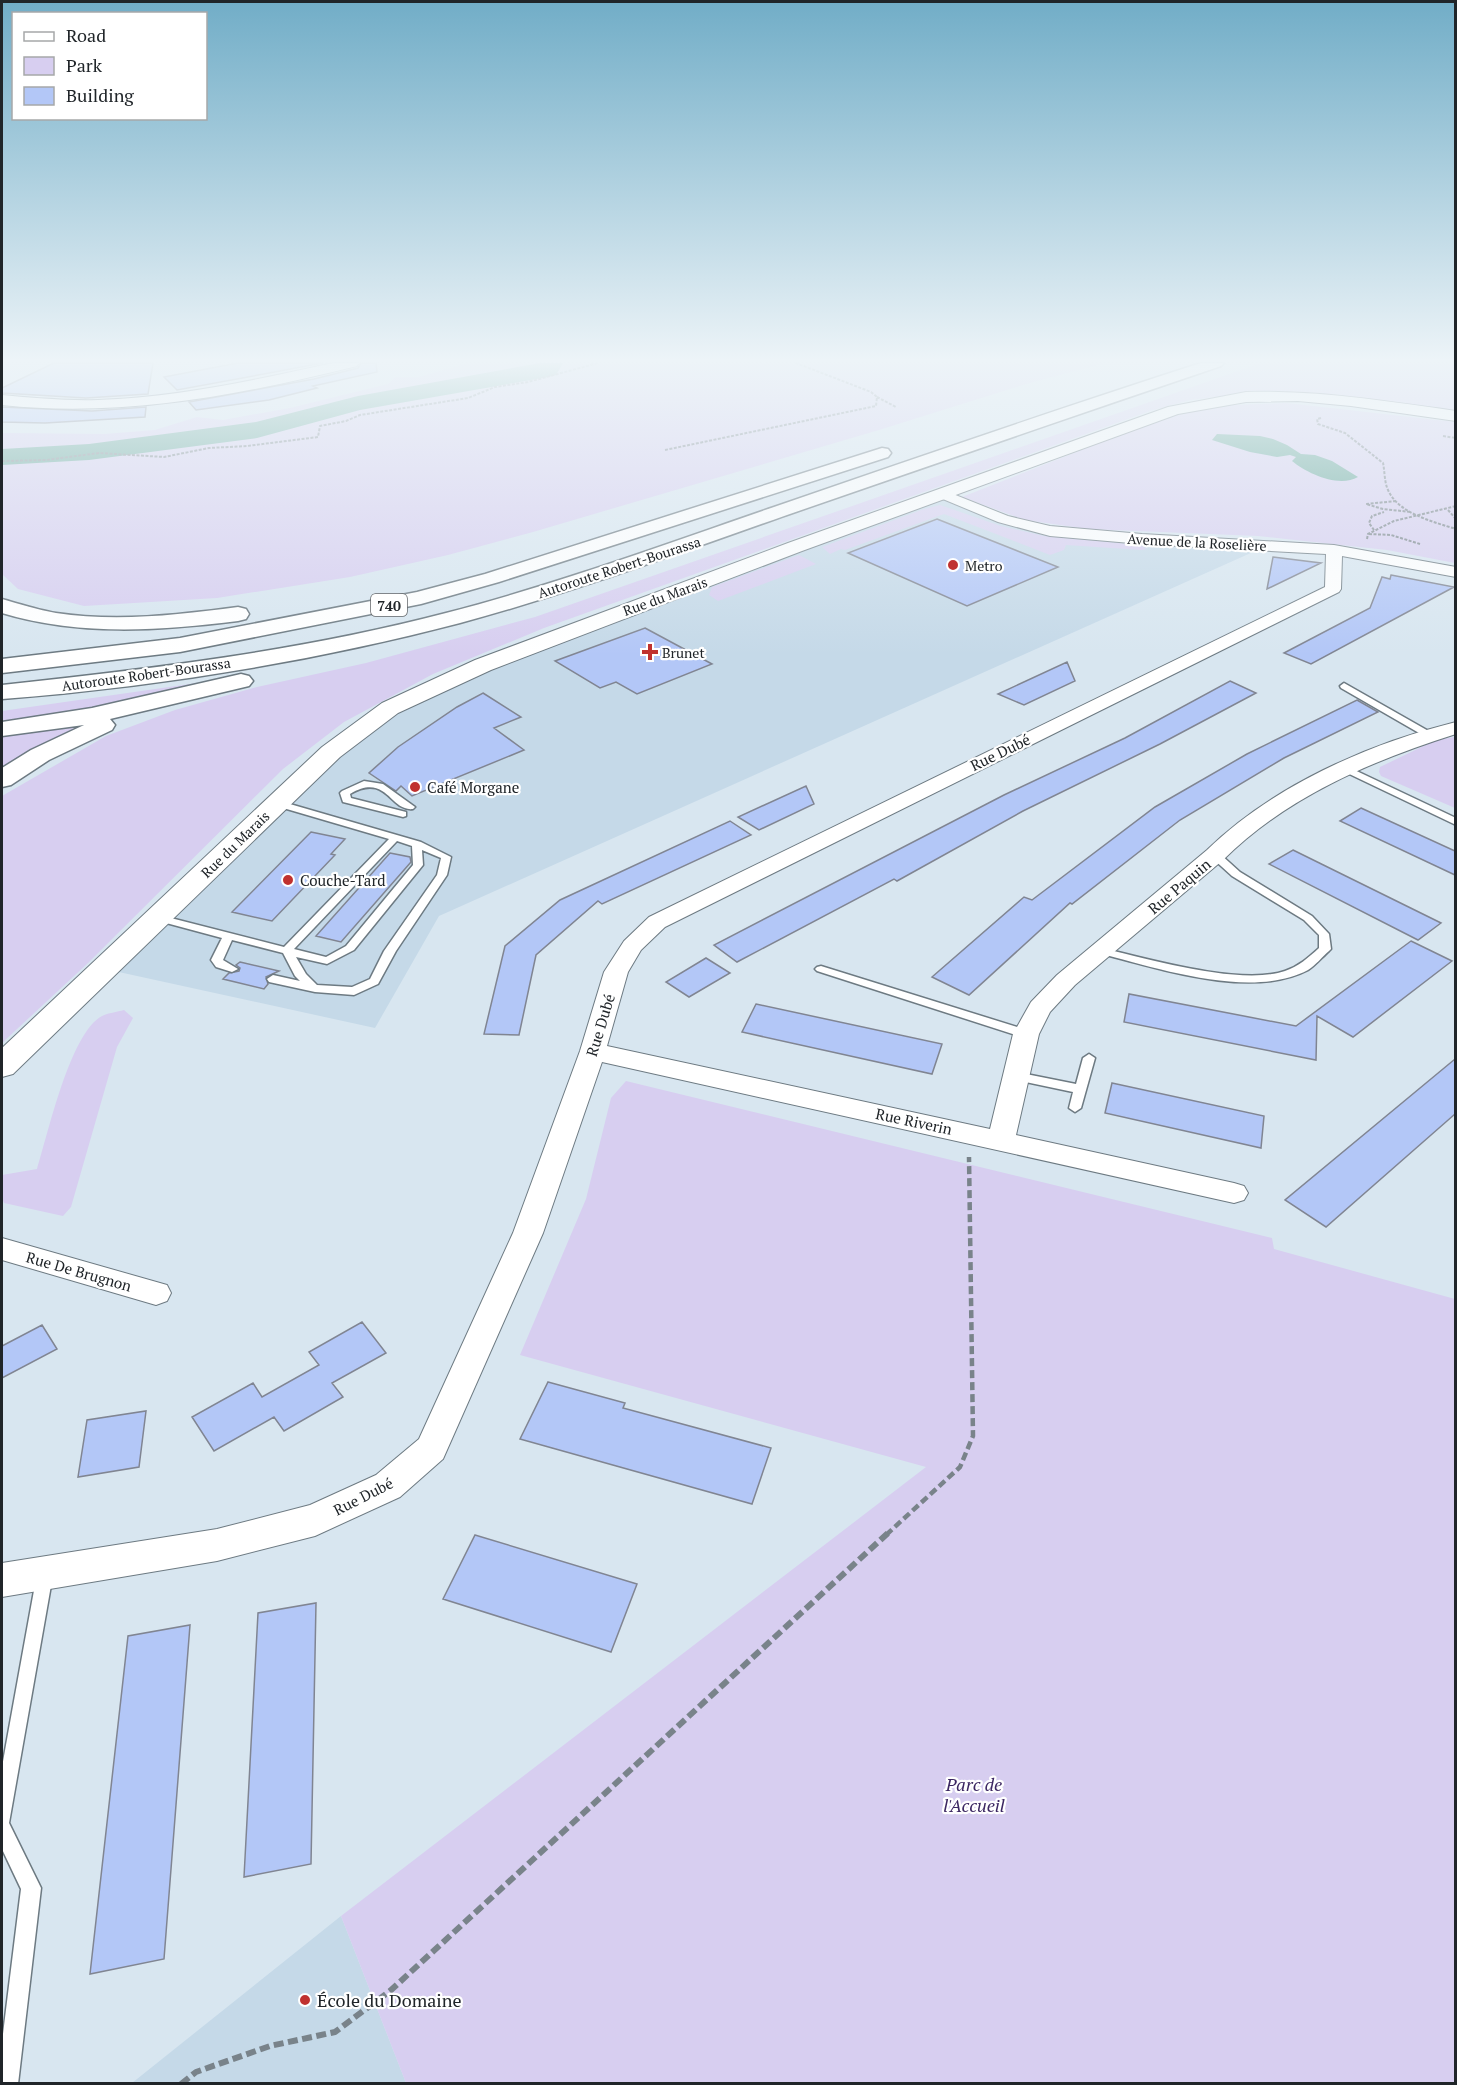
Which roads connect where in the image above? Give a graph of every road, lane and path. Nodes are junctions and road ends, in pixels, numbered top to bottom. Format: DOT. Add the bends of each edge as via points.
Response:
graph roads {
  1 [pos="33,460"];
  2 [pos="860,460"];
  3 [pos="929,460"];
  4 [pos="1035,460"];
  5 [pos="1380,460"];
  6 [pos="2,461"];
  7 [pos="765,490"];
  8 [pos="943,494"];
  9 [pos="1397,501"];
  10 [pos="1455,506"];
  11 [pos="1448,510"];
  12 [pos="1384,512"];
  13 [pos="1412,512"];
  14 [pos="1416,515"];
  15 [pos="1455,519"];
  16 [pos="1455,529"];
  17 [pos="1334,550"];
  18 [pos="1455,572"];
  19 [pos="570,585"];
  20 [pos="2,606"];
  21 [pos="2,666"];
  22 [pos="1344,686"];
  23 [pos="2,692"];
  24 [pos="160,702"];
  25 [pos="1455,728"];
  26 [pos="2,729"];
  27 [pos="1429,735"];
  28 [pos="1346,769"];
  29 [pos="2,779"];
  30 [pos="276,803"];
  31 [pos="407,810"];
  32 [pos="1455,822"];
  33 [pos="395,838"];
  34 [pos="417,844"];
  35 [pos="1215,855"];
  36 [pos="159,918"];
  37 [pos="228,937"];
  38 [pos="287,950"];
  39 [pos="1102,951"];
  40 [pos="232,969"];
  41 [pos="820,969"];
  42 [pos="273,979"];
  43 [pos="315,988"];
  44 [pos="1026,1034"];
  45 [pos="593,1051"];
  46 [pos="1089,1058"];
  47 [pos="2,1066"];
  48 [pos="1016,1076"];
  49 [pos="1080,1089"];
  50 [pos="1075,1108"];
  51 [pos="969,1132"];
  52 [pos="1001,1140"];
  53 [pos="1234,1192"];
  54 [pos="2,1250"];
  55 [pos="156,1293"];
  56 [pos="45,1573"];
  57 [pos="2,1580"];
  58 [pos="2,1817"];
  59 [pos="2,1829"];
  60 [pos="7,2084"];
  61 [pos="181,2084"];
  1 -- 6 [label="path"];
  2 -- 7 [label="highway, Autoroute Robert-Bourassa / 740"];
  3 -- 19 [label="highway, Autoroute Robert-Bourassa / 740"];
  4 -- 8 [label="street, Rue du Marais"];
  5 -- 9 [label="path" via="1388,493"];
  7 -- 20 [label="highway" via="432,579 289,607 147,622 56,619"];
  7 -- 21 [label="highway, Autoroute Robert-Bourassa / 740" via="422,598 180,645"];
  8 -- 17 [label="street, Avenue de la Roselière" via="1003,519 1050,531"];
  8 -- 30 [label="street, Rue du Marais" via="545,640 429,689 390,708 331,752"];
  9 -- 12 [label="path" via="1366,504"];
  9 -- 13 [label="path"];
  10 -- 11 [label="path"];
  11 -- 14 [label="path"];
  11 -- 15 [label="path"];
  12 -- 13 [label="path"];
  12 -- 14 [label="path" via="1372,516 1369,523 1374,530"];
  13 -- 14 [label="path"];
  14 -- 16 [label="path"];
  17 -- 18 [label="street, Avenue de la Roselière"];
  17 -- 45 [label="street, Rue Dubé" via="1333,589 657,922 632,946 616,972"];
  19 -- 23 [label="highway, Autoroute Robert-Bourassa / 740" via="450,619 284,654 121,679"];
  19 -- 24 [label="highway" via="521,609 486,619"];
  22 -- 27 [label="lane"];
  24 -- 26 [label="highway"];
  24 -- 29 [label="highway" via="40,755"];
  25 -- 27 [label="street, Rue Paquin"];
  27 -- 28 [label="street, Rue Paquin"];
  28 -- 32 [label="lane"];
  28 -- 35 [label="street, Rue Paquin" via="1305,789 1231,836"];
  30 -- 33 [label="lane"];
  30 -- 36 [label="street, Rue du Marais"];
  31 -- 31 [label="lane" via="357,805 346,800 345,793 370,783 382,786"];
  33 -- 34 [label="lane"];
  33 -- 38 [label="lane"];
  34 -- 38 [label="lane" via="418,865 350,948 327,961"];
  34 -- 43 [label="lane" via="446,857 442,875 374,981 354,991"];
  35 -- 39 [label="street, Rue Paquin"];
  35 -- 39 [label="lane" via="1236,874 1308,918 1324,934 1325,949 1304,968 1261,978 1227,978"];
  36 -- 37 [label="lane"];
  36 -- 47 [label="street, Rue du Marais"];
  37 -- 38 [label="lane"];
  37 -- 40 [label="lane" via="217,960"];
  38 -- 43 [label="lane" via="302,976"];
  39 -- 44 [label="street, Rue Paquin" via="1066,980 1040,1008"];
  41 -- 44 [label="lane"];
  42 -- 43 [label="lane"];
  44 -- 48 [label="street, Rue Paquin"];
  45 -- 51 [label="street, Rue Riverin"];
  45 -- 56 [label="street, Rue Dubé" via="528,1233 431,1449 388,1486 315,1520 217,1545"];
  46 -- 49 [label="lane"];
  48 -- 49 [label="lane"];
  48 -- 52 [label="street, Rue Paquin"];
  49 -- 50 [label="lane"];
  51 -- 52 [label="street, Rue Riverin"];
  51 -- 61 [label="path" via="973,1436 960,1467 390,1991 335,2032 270,2046 196,2072"];
  52 -- 53 [label="street, Rue Riverin"];
  54 -- 55 [label="street, Rue De Brugnon"];
  56 -- 57 [label="street, Rue Dubé"];
  56 -- 58 [label="lane"];
  59 -- 60 [label="lane" via="31,1888"];
}
